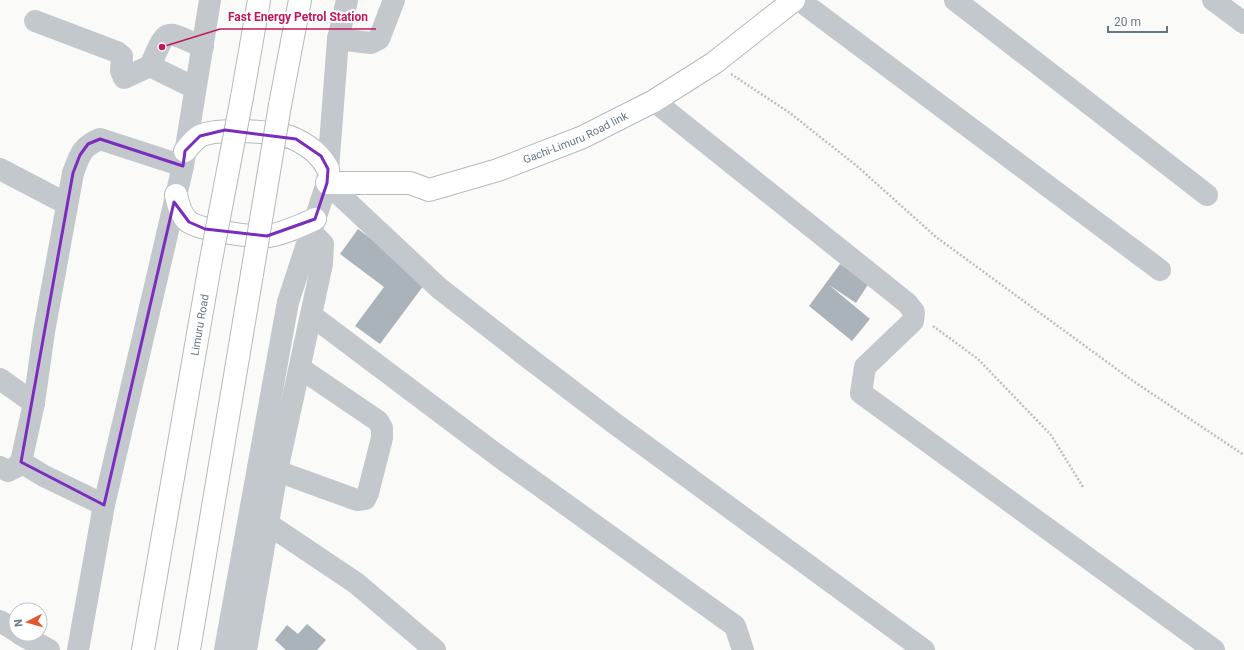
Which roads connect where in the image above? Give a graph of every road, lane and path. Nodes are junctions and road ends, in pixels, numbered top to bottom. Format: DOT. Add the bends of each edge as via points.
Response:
graph roads {
  1 [pos="210,0"];
  2 [pos="259,0"];
  3 [pos="300,0"];
  4 [pos="347,0"];
  5 [pos="394,0"];
  6 [pos="794,0"];
  7 [pos="799,0"];
  8 [pos="955,0"];
  9 [pos="1213,0"];
  10 [pos="35,20"];
  11 [pos="1244,23"];
  12 [pos="338,39"];
  13 [pos="203,47"];
  14 [pos="714,63"];
  15 [pos="150,66"];
  16 [pos="195,88"];
  17 [pos="654,101"];
  18 [pos="184,159"];
  19 [pos="0,169"];
  20 [pos="328,176"];
  21 [pos="176,195"];
  22 [pos="1207,195"];
  23 [pos="67,204"];
  24 [pos="313,226"];
  25 [pos="1160,270"];
  26 [pos="914,312"];
  27 [pos="311,315"];
  28 [pos="300,368"];
  29 [pos="0,380"];
  30 [pos="34,403"];
  31 [pos="1244,455"];
  32 [pos="21,462"];
  33 [pos="0,467"];
  34 [pos="277,471"];
  35 [pos="1083,487"];
  36 [pos="104,505"];
  37 [pos="268,524"];
  38 [pos="34,642"];
  39 [pos="49,650"];
  40 [pos="78,650"];
  41 [pos="143,650"];
  42 [pos="189,650"];
  43 [pos="225,650"];
  44 [pos="246,650"];
  45 [pos="435,650"];
  46 [pos="743,650"];
  47 [pos="924,650"];
  48 [pos="1214,650"];
  1 -- 13 [label="street"];
  2 -- 41 [label="main road, Limuru Road, bridge"];
  3 -- 42 [label="main road, bridge" via="280,105"];
  4 -- 12 [label="street"];
  5 -- 12 [label="street" via="379,39 370,43"];
  6 -- 14 [label="main road, Gachi-Limuru Road link"];
  7 -- 25 [label="street"];
  8 -- 22 [label="street"];
  9 -- 11 [label="street"];
  10 -- 15 [label="street" via="117,52 122,56 121,72 124,78"];
  12 -- 20 [label="street"];
  13 -- 15 [label="street" via="173,34 167,34 163,37"];
  13 -- 16 [label="street"];
  14 -- 17 [label="main road, Gachi-Limuru Road link"];
  14 -- 31 [label="path" via="790,113 858,167 936,237 1133,381"];
  15 -- 16 [label="street"];
  16 -- 18 [label="street"];
  17 -- 20 [label="main road, Gachi-Limuru Road link" via="583,137 498,170 429,190 410,183"];
  17 -- 26 [label="street" via="907,302"];
  18 -- 20 [label="main road" via="200,136 225,130 263,133 296,139 321,156"];
  18 -- 21 [label="street"];
  18 -- 23 [label="street" via="100,139 88,144 80,155 73,173"];
  19 -- 23 [label="street"];
  20 -- 24 [label="street"];
  20 -- 47 [label="street" via="439,288 614,423"];
  21 -- 24 [label="main road" via="179,208 189,222 205,229 267,236"];
  21 -- 36 [label="street"];
  23 -- 30 [label="street"];
  24 -- 27 [label="street" via="324,244 324,251"];
  24 -- 43 [label="street" via="288,302"];
  26 -- 35 [label="path" via="983,364 1051,435"];
  26 -- 48 [label="street" via="913,320 865,367 861,393"];
  27 -- 28 [label="street"];
  27 -- 46 [label="street" via="497,455 735,626"];
  28 -- 34 [label="street"];
  28 -- 34 [label="street" via="378,421 382,428 382,438 365,499 357,500"];
  29 -- 30 [label="street"];
  30 -- 32 [label="street"];
  32 -- 33 [label="street" via="8,471"];
  32 -- 36 [label="street"];
  34 -- 37 [label="street"];
  36 -- 40 [label="street"];
  37 -- 44 [label="street"];
  37 -- 45 [label="street" via="356,583"];
  38 -- 39 [label="street"];
}
